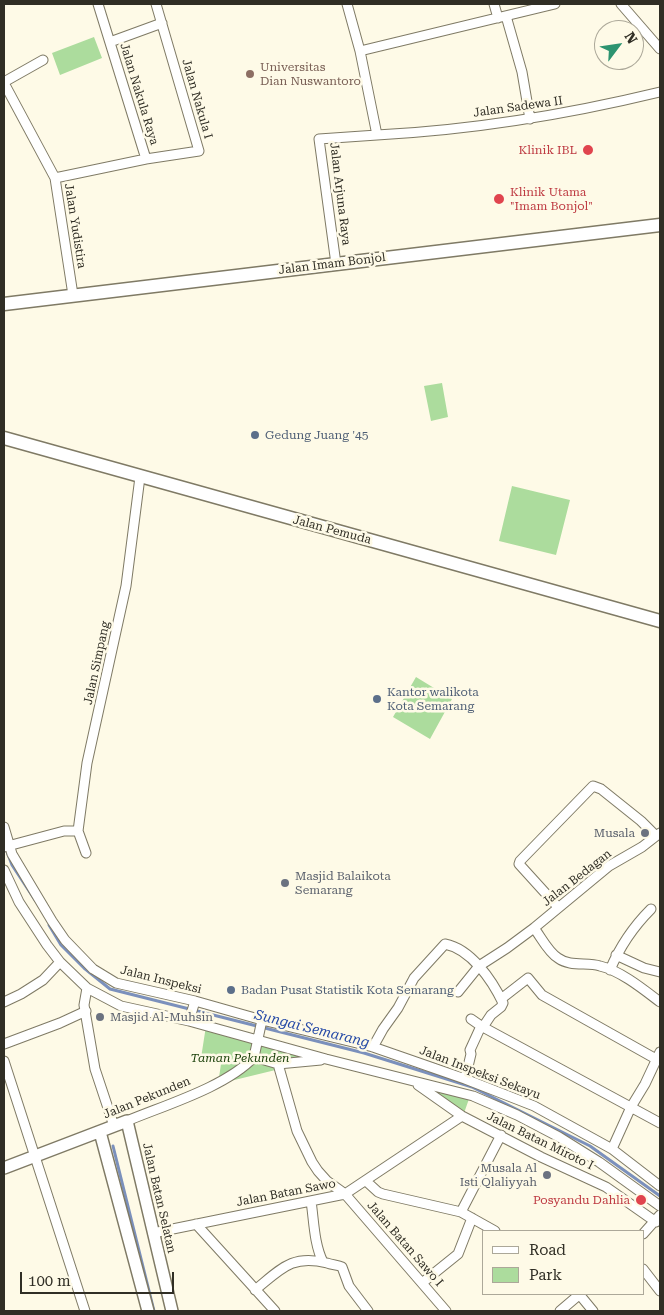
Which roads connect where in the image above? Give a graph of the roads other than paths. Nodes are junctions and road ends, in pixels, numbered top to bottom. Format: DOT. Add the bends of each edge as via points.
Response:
graph roads {
  1 [pos="98,4"];
  2 [pos="156,4"];
  3 [pos="347,4"];
  4 [pos="494,4"];
  5 [pos="555,4"];
  6 [pos="621,4"];
  7 [pos="502,17"];
  8 [pos="162,23"];
  9 [pos="110,42"];
  10 [pos="660,49"];
  11 [pos="360,51"];
  12 [pos="43,60"];
  13 [pos="4,82"];
  14 [pos="660,92"];
  15 [pos="530,119"];
  16 [pos="377,135"];
  17 [pos="146,160"];
  18 [pos="55,178"];
  19 [pos="660,225"];
  20 [pos="336,264"];
  21 [pos="72,295"];
  22 [pos="4,304"];
  23 [pos="4,438"];
  24 [pos="140,477"];
  25 [pos="660,621"];
  26 [pos="4,827"];
  27 [pos="78,831"];
  28 [pos="658,835"];
  29 [pos="7,846"];
  30 [pos="86,853"];
  31 [pos="4,870"];
  32 [pos="558,907"];
  33 [pos="651,908"];
  34 [pos="534,928"];
  35 [pos="616,955"];
  36 [pos="60,962"];
  37 [pos="479,966"];
  38 [pos="610,970"];
  39 [pos="660,972"];
  40 [pos="87,988"];
  41 [pos="458,992"];
  42 [pos="501,999"];
  43 [pos="4,1002"];
  44 [pos="195,1002"];
  45 [pos="660,1002"];
  46 [pos="86,1011"];
  47 [pos="189,1018"];
  48 [pos="471,1020"];
  49 [pos="262,1022"];
  50 [pos="482,1027"];
  51 [pos="259,1037"];
  52 [pos="4,1044"];
  53 [pos="361,1044"];
  54 [pos="372,1047"];
  55 [pos="658,1055"];
  56 [pos="254,1057"];
  57 [pos="326,1059"];
  58 [pos="4,1060"];
  59 [pos="278,1064"];
  60 [pos="464,1079"];
  61 [pos="414,1082"];
  62 [pos="631,1107"];
  63 [pos="462,1116"];
  64 [pos="127,1121"];
  65 [pos="660,1123"];
  66 [pos="114,1126"];
  67 [pos="100,1132"];
  68 [pos="501,1135"];
  69 [pos="612,1149"];
  70 [pos="35,1157"];
  71 [pos="4,1168"];
  72 [pos="366,1181"];
  73 [pos="660,1186"];
  74 [pos="345,1194"];
  75 [pos="311,1201"];
  76 [pos="660,1206"];
  77 [pos="461,1212"];
  78 [pos="472,1218"];
  79 [pos="658,1218"];
  80 [pos="196,1224"];
  81 [pos="492,1230"];
  82 [pos="153,1233"];
  83 [pos="644,1233"];
  84 [pos="323,1262"];
  85 [pos="644,1270"];
  86 [pos="422,1284"];
  87 [pos="255,1290"];
  88 [pos="660,1291"];
  89 [pos="578,1295"];
  90 [pos="580,1295"];
  91 [pos="85,1311"];
  92 [pos="147,1311"];
  93 [pos="172,1311"];
  94 [pos="275,1311"];
  95 [pos="368,1311"];
  96 [pos="446,1311"];
  97 [pos="560,1311"];
  98 [pos="593,1311"];
  1 -- 9 [label="street, Jalan Nakula Raya"];
  2 -- 8 [label="street, Jalan Nakula I"];
  3 -- 11 [label="street"];
  4 -- 7 [label="street"];
  5 -- 7 [label="street"];
  6 -- 10 [label="street"];
  7 -- 11 [label="street"];
  7 -- 15 [label="street" via="522,72"];
  8 -- 9 [label="street"];
  8 -- 17 [label="street, Jalan Nakula I" via="199,151"];
  9 -- 17 [label="street, Jalan Nakula Raya"];
  11 -- 16 [label="street"];
  12 -- 13 [label="street"];
  13 -- 18 [label="street, Jalan Yudistira"];
  14 -- 15 [label="street, Jalan Sadewa II"];
  15 -- 16 [label="street, Jalan Sadewa II"];
  16 -- 20 [label="street, Jalan Arjuna Raya" via="319,139"];
  17 -- 18 [label="street, Jalan Nakula Raya"];
  18 -- 21 [label="street, Jalan Yudistira"];
  19 -- 20 [label="main road, Jalan Imam Bonjol"];
  20 -- 21 [label="main road, Jalan Imam Bonjol"];
  21 -- 22 [label="main road, Jalan Imam Bonjol"];
  23 -- 24 [label="main road, Jalan Pemuda"];
  24 -- 25 [label="main road, Jalan Pemuda"];
  24 -- 27 [label="street, Jalan Simpang" via="126,586 87,763"];
  26 -- 29 [label="street, Jalan Inspeksi"];
  27 -- 29 [label="street" via="64,831"];
  27 -- 30 [label="street, Jalan Simpang"];
  28 -- 32 [label="street, Jalan Bedagan" via="609,866"];
  28 -- 32 [label="street" via="601,789 592,786 520,860 520,864"];
  29 -- 44 [label="street, Jalan Inspeksi" via="52,921 94,969 116,984"];
  31 -- 36 [label="street" via="19,902"];
  32 -- 34 [label="street, Jalan Bedagan"];
  33 -- 35 [label="street"];
  34 -- 37 [label="street, Jalan Bedagan"];
  34 -- 38 [label="street" via="559,959 595,964"];
  35 -- 38 [label="street"];
  35 -- 39 [label="street"];
  36 -- 40 [label="street"];
  36 -- 43 [label="street" via="42,980"];
  37 -- 41 [label="street, Jalan Bedagan"];
  37 -- 42 [label="street"];
  37 -- 54 [label="street" via="468,954 451,945 443,945 414,978"];
  38 -- 45 [label="street"];
  40 -- 46 [label="street"];
  40 -- 47 [label="street" via="122,1006"];
  42 -- 50 [label="street" via="502,1005"];
  42 -- 55 [label="street" via="528,978 542,995"];
  44 -- 47 [label="street"];
  44 -- 49 [label="street, Jalan Inspeksi"];
  46 -- 52 [label="street"];
  46 -- 66 [label="street" via="95,1069"];
  47 -- 51 [label="street"];
  48 -- 50 [label="street"];
  49 -- 51 [label="street"];
  49 -- 53 [label="street, Jalan Inspeksi"];
  50 -- 60 [label="street" via="470,1050"];
  50 -- 62 [label="street"];
  51 -- 56 [label="street"];
  51 -- 57 [label="street"];
  53 -- 54 [label="street, Jalan Inspeksi Sekayu"];
  54 -- 60 [label="street, Jalan Inspeksi Sekayu"];
  55 -- 62 [label="street"];
  56 -- 59 [label="street"];
  56 -- 64 [label="street, Jalan Pekunden" via="246,1066 215,1085"];
  57 -- 59 [label="street"];
  57 -- 61 [label="street"];
  58 -- 70 [label="street"];
  59 -- 74 [label="street, Jalan Batan Sawo I" via="297,1131 312,1162 326,1181"];
  60 -- 69 [label="street, Jalan Inspeksi Sekayu" via="534,1106"];
  61 -- 63 [label="street, Jalan Batan Miroto I"];
  61 -- 76 [label="street" via="473,1096 538,1125 599,1162"];
  62 -- 65 [label="street"];
  62 -- 69 [label="street"];
  63 -- 68 [label="street, Jalan Batan Miroto I"];
  63 -- 72 [label="street, Jalan Batan Sawo"];
  64 -- 66 [label="main road, Jalan Pekunden"];
  64 -- 82 [label="main road, Jalan Batan Selatan"];
  66 -- 67 [label="main road, Jalan Pekunden"];
  67 -- 70 [label="main road, Jalan Pekunden"];
  67 -- 92 [label="main road"];
  68 -- 77 [label="street"];
  68 -- 79 [label="street, Jalan Batan Miroto I" via="606,1187"];
  69 -- 73 [label="street, Jalan Inspeksi Sekayu"];
  70 -- 71 [label="main road, Jalan Pekunden"];
  70 -- 91 [label="street"];
  72 -- 74 [label="street, Jalan Batan Sawo"];
  72 -- 77 [label="street" via="383,1194"];
  74 -- 75 [label="street, Jalan Batan Sawo"];
  74 -- 86 [label="street, Jalan Batan Sawo I"];
  75 -- 80 [label="street, Jalan Batan Sawo"];
  75 -- 84 [label="street" via="316,1241"];
  77 -- 78 [label="street"];
  78 -- 81 [label="street"];
  78 -- 86 [label="street" via="458,1254"];
  79 -- 83 [label="street"];
  80 -- 82 [label="street, Jalan Batan Sawo"];
  80 -- 87 [label="street"];
  82 -- 93 [label="main road, Jalan Batan Selatan"];
  84 -- 87 [label="street" via="306,1260 292,1263"];
  84 -- 95 [label="street" via="342,1267 349,1286"];
  85 -- 88 [label="street"];
  86 -- 96 [label="street, Jalan Batan Sawo I"];
  87 -- 94 [label="street"];
  89 -- 97 [label="street"];
  90 -- 98 [label="street"];
}
